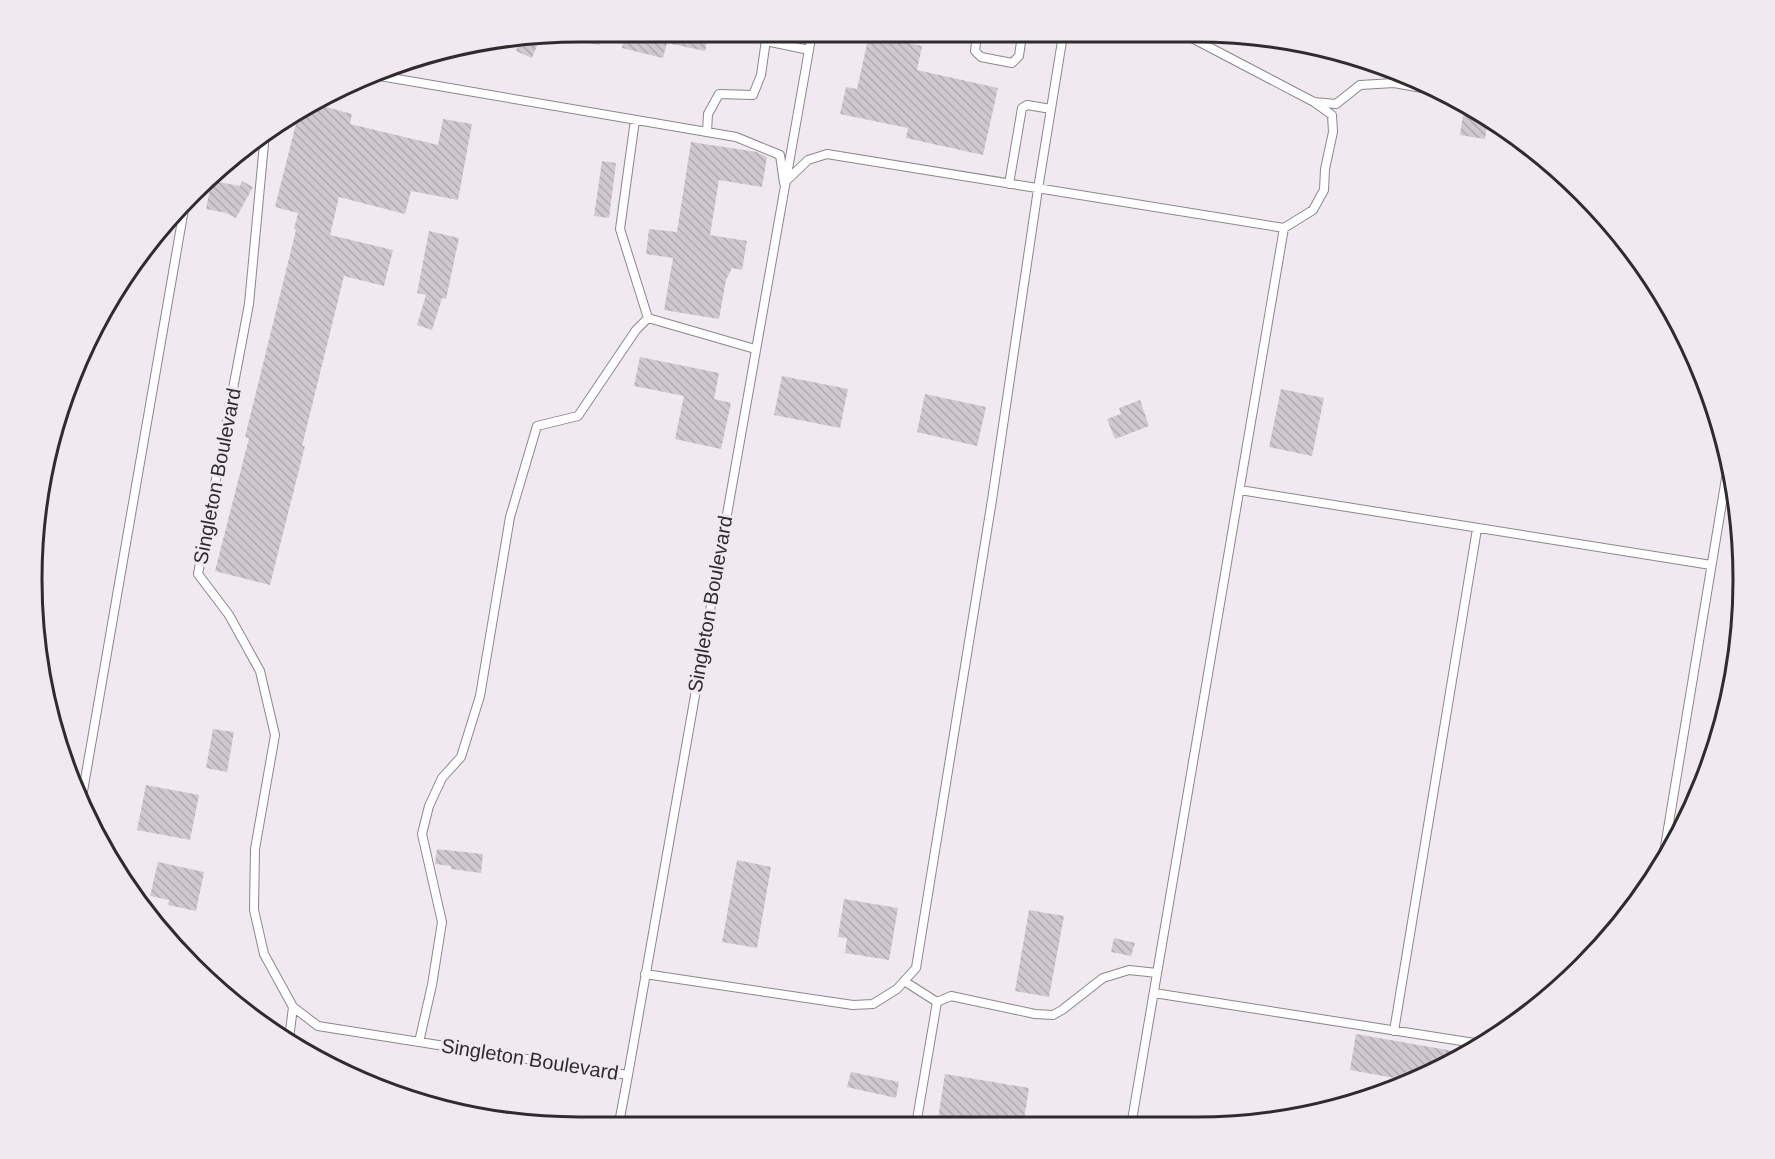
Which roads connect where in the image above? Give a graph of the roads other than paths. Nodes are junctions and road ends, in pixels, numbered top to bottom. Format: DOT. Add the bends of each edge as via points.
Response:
graph roads {
  1 [pos="766,42"];
  2 [pos="783,42"];
  3 [pos="810,42"];
  4 [pos="976,42"];
  5 [pos="1021,42"];
  6 [pos="1062,42"];
  7 [pos="1200,42"];
  8 [pos="809,50"];
  9 [pos="389,78"];
  10 [pos="1409,86"];
  11 [pos="1314,102"];
  12 [pos="1051,109"];
  13 [pos="635,120"];
  14 [pos="707,132"];
  15 [pos="264,145"];
  16 [pos="784,183"];
  17 [pos="1009,184"];
  18 [pos="1038,189"];
  19 [pos="183,217"];
  20 [pos="1284,228"];
  21 [pos="648,318"];
  22 [pos="755,349"];
  23 [pos="1724,483"];
  24 [pos="1240,490"];
  25 [pos="1476,529"];
  26 [pos="1711,565"];
  27 [pos="84,787"];
  28 [pos="1666,838"];
  29 [pos="645,974"];
  30 [pos="1157,974"];
  31 [pos="904,981"];
  32 [pos="1154,993"];
  33 [pos="937,1002"];
  34 [pos="293,1007"];
  35 [pos="1395,1031"];
  36 [pos="290,1032"];
  37 [pos="419,1042"];
  38 [pos="1469,1042"];
  39 [pos="627,1075"];
  40 [pos="620,1117"];
  41 [pos="917,1117"];
  42 [pos="1133,1117"];
  1 -- 14 [label="lane" via="753,96 719,94 708,114"];
  2 -- 8 [label="lane"];
  3 -- 8 [label="lane, Singleton Boulevard"];
  4 -- 5 [label="lane" via="975,51 981,57 1012,63 1019,56"];
  6 -- 12 [label="lane"];
  7 -- 11 [label="lane"];
  8 -- 16 [label="lane, Singleton Boulevard"];
  9 -- 13 [label="lane"];
  10 -- 11 [label="lane" via="1360,85 1336,104"];
  11 -- 20 [label="lane" via="1332,115 1324,190 1313,210"];
  12 -- 17 [label="lane" via="1027,105 1022,108"];
  12 -- 18 [label="lane"];
  13 -- 14 [label="lane"];
  13 -- 21 [label="lane" via="620,230"];
  14 -- 16 [label="lane" via="736,137 780,155"];
  15 -- 34 [label="lane, Singleton Boulevard" via="249,304 198,574 229,615 260,670 275,735 255,849 254,910 264,954"];
  16 -- 17 [label="lane" via="808,160 827,154"];
  16 -- 22 [label="lane, Singleton Boulevard"];
  17 -- 18 [label="lane"];
  18 -- 20 [label="lane"];
  18 -- 31 [label="lane" via="916,968"];
  19 -- 27 [label="lane"];
  20 -- 24 [label="lane"];
  21 -- 22 [label="lane"];
  21 -- 37 [label="lane" via="578,416 537,426 510,517 480,696 461,757 442,778 422,834 442,922"];
  22 -- 29 [label="lane, Singleton Boulevard"];
  23 -- 26 [label="lane"];
  24 -- 25 [label="lane"];
  24 -- 30 [label="lane"];
  25 -- 26 [label="lane"];
  25 -- 35 [label="lane"];
  26 -- 28 [label="lane"];
  29 -- 31 [label="lane" via="853,1005 873,1004"];
  29 -- 39 [label="lane, Singleton Boulevard"];
  30 -- 32 [label="lane"];
  30 -- 33 [label="lane" via="1129,970 1103,978 1053,1015 951,996"];
  31 -- 33 [label="lane"];
  32 -- 35 [label="lane"];
  32 -- 42 [label="lane"];
  33 -- 41 [label="lane"];
  34 -- 36 [label="lane"];
  34 -- 37 [label="lane, Singleton Boulevard" via="318,1026"];
  35 -- 38 [label="lane"];
  37 -- 39 [label="lane, Singleton Boulevard"];
  39 -- 40 [label="lane"];
}
